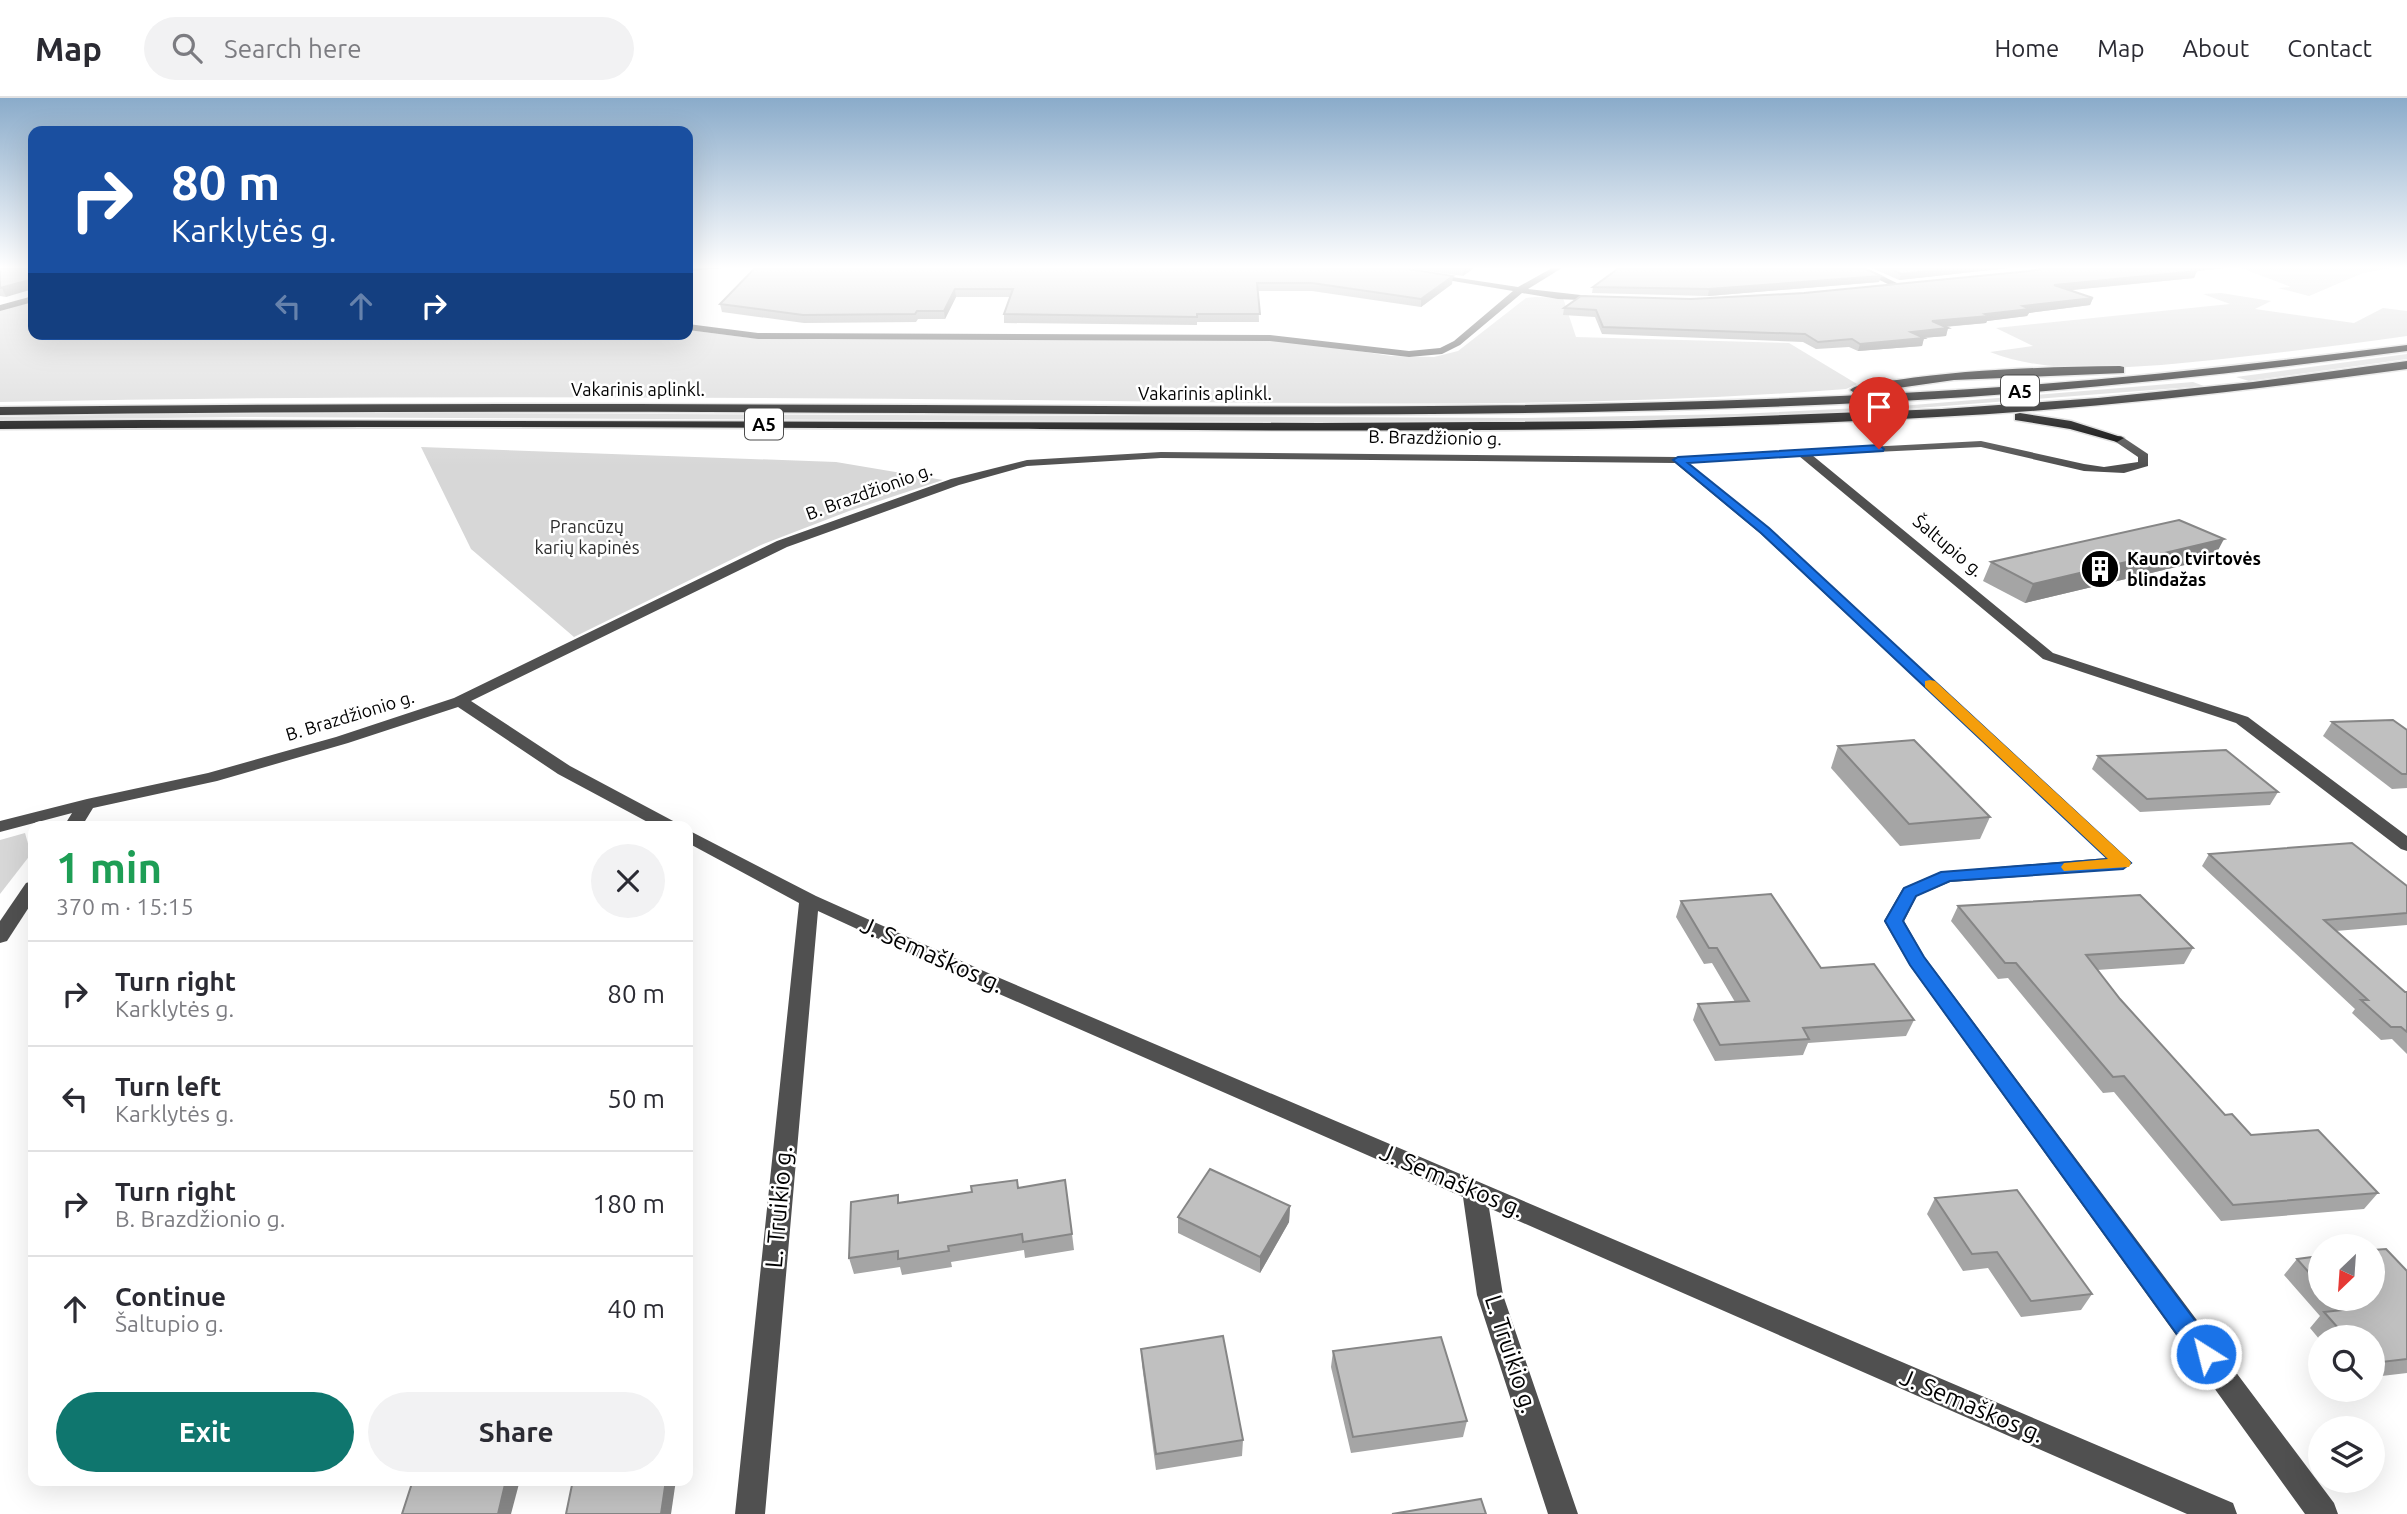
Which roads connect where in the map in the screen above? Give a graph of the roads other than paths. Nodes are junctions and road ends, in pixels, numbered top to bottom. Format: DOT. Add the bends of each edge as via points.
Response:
graph roads {
  1 [pos="743,334"];
  2 [pos="1468,334"];
  3 [pos="2407,348"];
  4 [pos="2407,365"];
  5 [pos="2136,398"];
  6 [pos="1970,410"];
  7 [pos="0,411"];
  8 [pos="0,425"];
  9 [pos="2117,438"];
  10 [pos="1802,452"];
  11 [pos="1678,460"];
  12 [pos="460,701"];
  13 [pos="87,804"];
  14 [pos="76,821"];
  15 [pos="660,821"];
  16 [pos="0,827"];
  17 [pos="693,839"];
  18 [pos="2407,845"];
  19 [pos="28,894"];
  20 [pos="809,900"];
  21 [pos="0,936"];
  22 [pos="1474,1191"];
  23 [pos="750,1514"];
  24 [pos="1563,1514"];
  25 [pos="2222,1514"];
  26 [pos="2323,1514"];
  1 -- 2 [label="street" via="1270,338 1409,354 1442,351"];
  3 -- 7 [label="highway, Vakarinis aplinkl. / A5" via="2073,387 1798,404 1387,412 320,406"];
  4 -- 5 [label="highway, Vakarinis aplinkl. / A5"];
  5 -- 6 [label="highway, Vakarinis aplinkl. / A5"];
  5 -- 9 [label="highway" via="2109,415"];
  6 -- 8 [label="highway, Vakarinis aplinkl. / A5" via="1750,422 1528,427"];
  6 -- 9 [label="highway" via="2071,425"];
  9 -- 10 [label="street" via="2144,456 2144,464 2085,467 1981,444"];
  10 -- 11 [label="street, B. Brazdžionio g."];
  10 -- 18 [label="street, Šaltupio g." via="2048,656 2242,720"];
  11 -- 12 [label="street, B. Brazdžionio g." via="1161,455 1027,463 955,482 782,544"];
  11 -- 26 [label="street" via="1765,531 2123,863 1947,876 1910,892 1894,921 1917,961"];
  12 -- 13 [label="street, B. Brazdžionio g." via="211,777"];
  12 -- 15 [label="street" via="564,770"];
  13 -- 14 [label="street"];
  13 -- 16 [label="street, B. Brazdžionio g."];
  17 -- 20 [label="street, J. Semaškos g."];
  19 -- 21 [label="street"];
  20 -- 22 [label="street, J. Semaškos g."];
  20 -- 23 [label="street, L. Truikio g."];
  22 -- 24 [label="street, L. Truikio g." via="1490,1295"];
  22 -- 25 [label="street, J. Semaškos g."];
}
